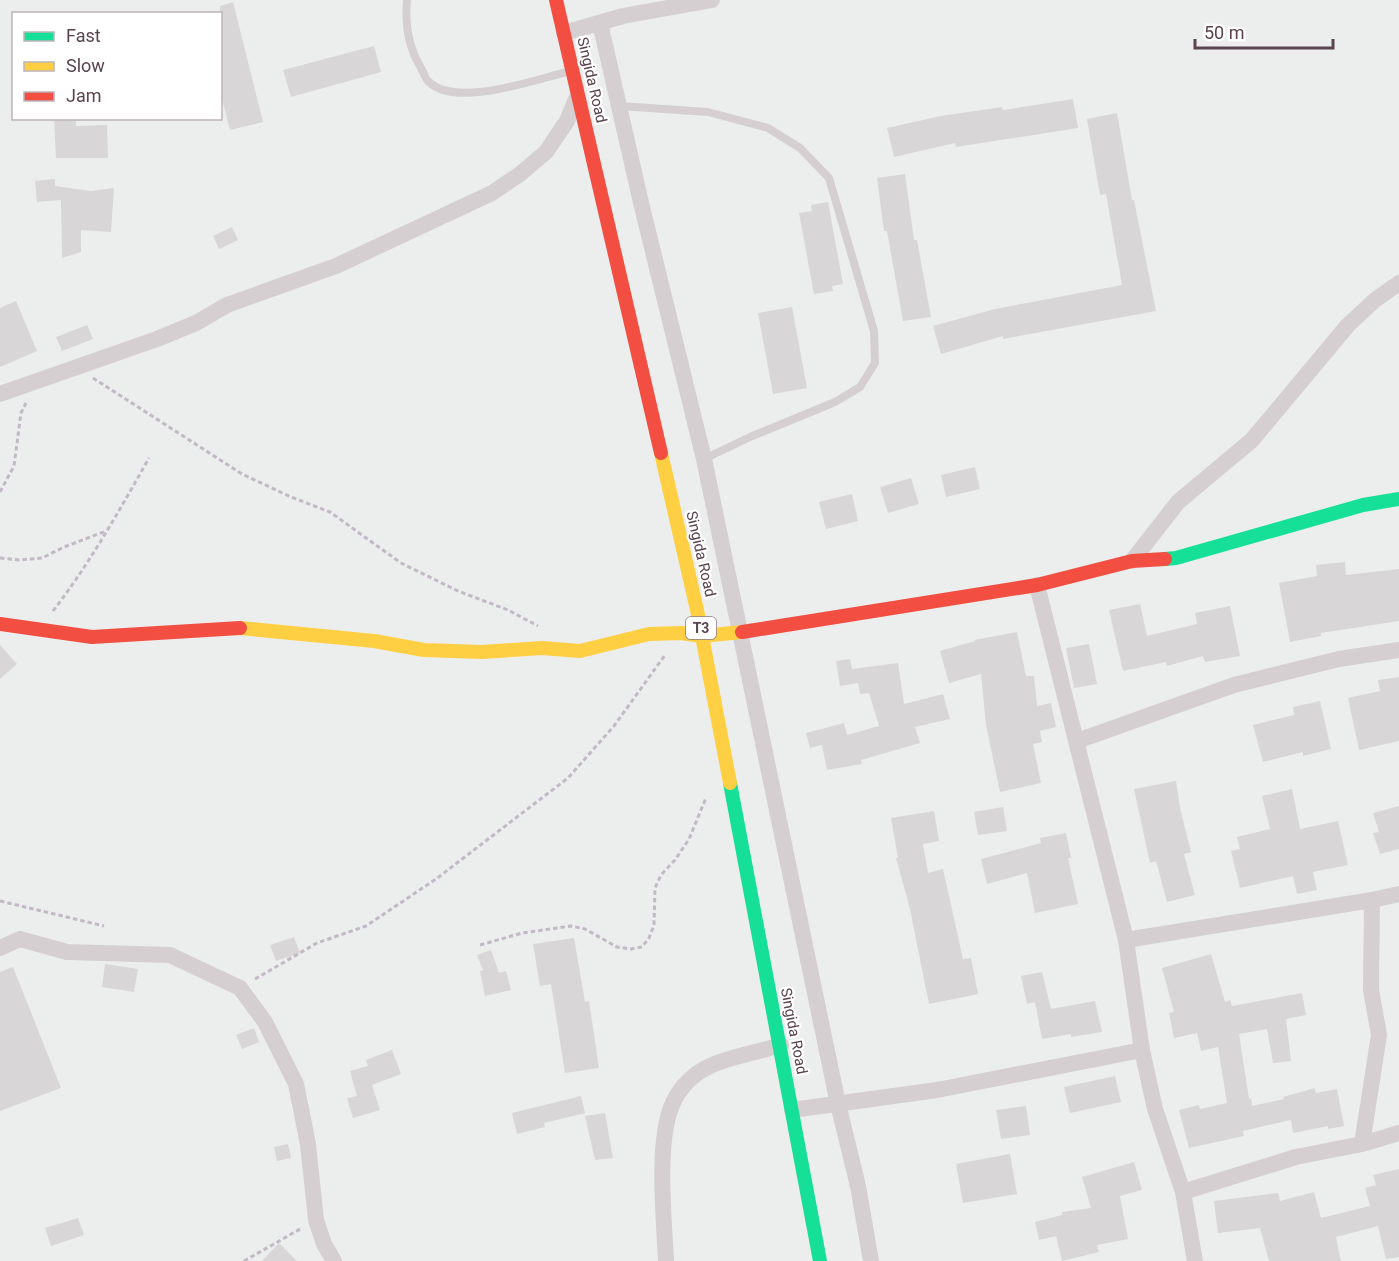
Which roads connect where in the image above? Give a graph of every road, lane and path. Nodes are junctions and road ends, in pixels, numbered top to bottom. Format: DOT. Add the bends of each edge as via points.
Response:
graph roads {
  1 [pos="407,0"];
  2 [pos="556,0"];
  3 [pos="712,0"];
  4 [pos="620,8"];
  5 [pos="600,23"];
  6 [pos="564,33"];
  7 [pos="573,70"];
  8 [pos="579,93"];
  9 [pos="620,106"];
  10 [pos="1399,283"];
  11 [pos="77,366"];
  12 [pos="0,394"];
  13 [pos="28,399"];
  14 [pos="149,458"];
  15 [pos="705,459"];
  16 [pos="0,492"];
  17 [pos="1399,500"];
  18 [pos="109,530"];
  19 [pos="0,558"];
  20 [pos="1132,561"];
  21 [pos="1037,585"];
  22 [pos="0,624"];
  23 [pos="39,629"];
  24 [pos="544,630"];
  25 [pos="740,632"];
  26 [pos="681,633"];
  27 [pos="702,636"];
  28 [pos="1399,650"];
  29 [pos="1077,741"];
  30 [pos="706,795"];
  31 [pos="1399,894"];
  32 [pos="1372,900"];
  33 [pos="0,901"];
  34 [pos="104,926"];
  35 [pos="1126,940"];
  36 [pos="480,945"];
  37 [pos="0,948"];
  38 [pos="240,988"];
  39 [pos="781,1045"];
  40 [pos="1142,1050"];
  41 [pos="838,1104"];
  42 [pos="792,1110"];
  43 [pos="1399,1133"];
  44 [pos="1362,1144"];
  45 [pos="1183,1192"];
  46 [pos="316,1220"];
  47 [pos="244,1261"];
  48 [pos="334,1261"];
  49 [pos="666,1261"];
  50 [pos="820,1261"];
  51 [pos="871,1261"];
  52 [pos="1195,1261"];
  1 -- 7 [label="lane" via="405,21 414,55 429,82 452,94 483,93"];
  2 -- 6 [label="main road, Singida Road / T3"];
  3 -- 4 [label="street"];
  4 -- 5 [label="street"];
  5 -- 6 [label="street"];
  5 -- 9 [label="street"];
  6 -- 7 [label="main road, Singida Road / T3"];
  7 -- 8 [label="main road, Singida Road / T3"];
  8 -- 11 [label="street" via="567,121 546,152 492,193 336,266 227,305 157,339"];
  8 -- 27 [label="main road, Singida Road / T3"];
  9 -- 15 [label="street"];
  9 -- 15 [label="lane" via="708,112 768,128 800,148 829,178 874,331 875,363 860,387 835,402"];
  10 -- 20 [label="street" via="1348,325 1252,440 1178,502"];
  11 -- 12 [label="street"];
  11 -- 24 [label="path" via="242,474 330,512 401,563"];
  13 -- 16 [label="path" via="21,413 14,466"];
  14 -- 18 [label="path"];
  15 -- 25 [label="street"];
  17 -- 20 [label="main road" via="1363,505 1176,558"];
  18 -- 19 [label="path" via="42,558"];
  18 -- 23 [label="path"];
  20 -- 21 [label="main road"];
  21 -- 25 [label="main road"];
  21 -- 29 [label="street"];
  22 -- 23 [label="main road"];
  23 -- 26 [label="main road" via="92,637 244,628 424,650 482,652 542,648 580,651 649,634"];
  25 -- 27 [label="main road"];
  25 -- 41 [label="street"];
  26 -- 27 [label="main road"];
  26 -- 38 [label="path" via="614,726 568,778 436,879 366,926 317,943"];
  27 -- 39 [label="main road, Singida Road / T3"];
  28 -- 29 [label="street" via="1338,659 1234,685"];
  29 -- 35 [label="street"];
  30 -- 36 [label="path" via="689,840 655,888 654,925 642,947 617,946 572,926 522,933"];
  31 -- 32 [label="street"];
  32 -- 35 [label="street"];
  32 -- 44 [label="street" via="1371,990 1379,1035"];
  33 -- 34 [label="path"];
  35 -- 40 [label="street"];
  37 -- 38 [label="street" via="20,939 67,952 170,955"];
  38 -- 46 [label="street" via="265,1022 296,1084 308,1144"];
  39 -- 42 [label="main road, Singida Road / T3"];
  39 -- 49 [label="street" via="710,1066 686,1083 672,1105 664,1143"];
  40 -- 41 [label="street" via="937,1090"];
  40 -- 45 [label="street" via="1155,1109"];
  41 -- 42 [label="street"];
  41 -- 51 [label="street"];
  42 -- 50 [label="main road, Singida Road / T3"];
  43 -- 44 [label="street"];
  44 -- 45 [label="street" via="1296,1157"];
  45 -- 52 [label="street"];
  46 -- 47 [label="path"];
  46 -- 48 [label="street"];
}
